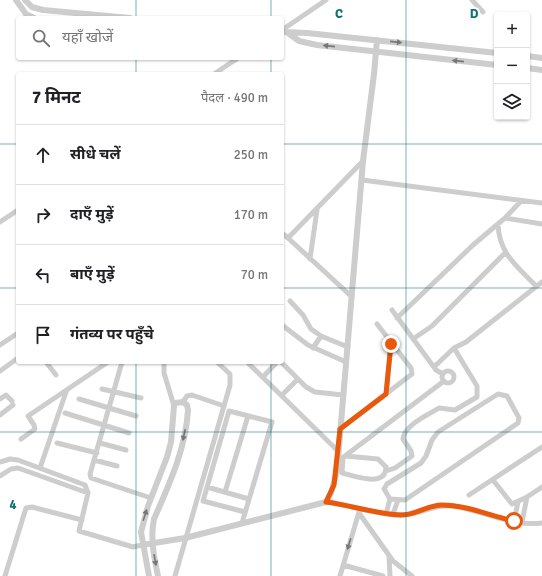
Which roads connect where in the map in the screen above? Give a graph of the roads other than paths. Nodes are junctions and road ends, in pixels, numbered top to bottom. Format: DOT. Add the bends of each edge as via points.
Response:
graph roads {
  1 [pos="16,0"];
  2 [pos="25,0"];
  3 [pos="326,0"];
  4 [pos="472,0"];
  5 [pos="483,12"];
  6 [pos="30,16"];
  7 [pos="108,16"];
  8 [pos="284,32"];
  9 [pos="376,40"];
  10 [pos="376,52"];
  11 [pos="494,53"];
  12 [pos="530,56"];
  13 [pos="542,58"];
  14 [pos="235,60"];
  15 [pos="494,65"];
  16 [pos="530,68"];
  17 [pos="542,70"];
  18 [pos="217,72"];
  19 [pos="363,161"];
  20 [pos="362,180"];
  21 [pos="521,201"];
  22 [pos="542,203"];
  23 [pos="317,210"];
  24 [pos="16,211"];
  25 [pos="505,218"];
  26 [pos="0,222"];
  27 [pos="498,224"];
  28 [pos="542,224"];
  29 [pos="284,235"];
  30 [pos="288,238"];
  31 [pos="504,254"];
  32 [pos="310,259"];
  33 [pos="542,282"];
  34 [pos="536,286"];
  35 [pos="351,296"];
  36 [pos="290,301"];
  37 [pos="392,310"];
  38 [pos="397,318"];
  39 [pos="377,324"];
  40 [pos="284,326"];
  41 [pos="16,334"];
  42 [pos="320,336"];
  43 [pos="413,339"];
  44 [pos="391,344"];
  45 [pos="0,345"];
  46 [pos="348,346"];
  47 [pos="313,348"];
  48 [pos="454,348"];
  49 [pos="16,359"];
  50 [pos="346,362"];
  51 [pos="48,364"];
  52 [pos="105,364"];
  53 [pos="121,364"];
  54 [pos="164,364"];
  55 [pos="219,364"];
  56 [pos="249,364"];
  57 [pos="275,364"];
  58 [pos="283,364"];
  59 [pos="434,367"];
  60 [pos="0,371"];
  61 [pos="56,374"];
  62 [pos="443,374"];
  63 [pos="263,377"];
  64 [pos="298,379"];
  65 [pos="444,381"];
  66 [pos="102,389"];
  67 [pos="66,392"];
  68 [pos="114,392"];
  69 [pos="386,394"];
  70 [pos="282,395"];
  71 [pos="343,395"];
  72 [pos="141,398"];
  73 [pos="0,399"];
  74 [pos="79,399"];
  75 [pos="183,402"];
  76 [pos="174,406"];
  77 [pos="224,406"];
  78 [pos="109,408"];
  79 [pos="65,413"];
  80 [pos="0,414"];
  81 [pos="136,416"];
  82 [pos="248,416"];
  83 [pos="105,425"];
  84 [pos="340,429"];
  85 [pos="129,432"];
  86 [pos="21,439"];
  87 [pos="57,443"];
  88 [pos="100,443"];
  89 [pos="542,447"];
  90 [pos="126,450"];
  91 [pos="338,451"];
  92 [pos="97,453"];
  93 [pos="342,459"];
  94 [pos="94,460"];
  95 [pos="0,462"];
  96 [pos="117,466"];
  97 [pos="40,468"];
  98 [pos="386,471"];
  99 [pos="0,476"];
  100 [pos="493,480"];
  101 [pos="207,487"];
  102 [pos="542,487"];
  103 [pos="225,492"];
  104 [pos="88,493"];
  105 [pos="469,495"];
  106 [pos="527,497"];
  107 [pos="151,498"];
  108 [pos="390,499"];
  109 [pos="249,500"];
  110 [pos="398,500"];
  111 [pos="326,502"];
  112 [pos="518,502"];
  113 [pos="359,511"];
  114 [pos="245,512"];
  115 [pos="386,514"];
  116 [pos="393,514"];
  117 [pos="82,520"];
  118 [pos="514,521"];
  119 [pos="522,522"];
  120 [pos="542,523"];
  121 [pos="242,524"];
  122 [pos="185,538"];
  123 [pos="153,544"];
  124 [pos="142,545"];
  125 [pos="389,556"];
  126 [pos="343,565"];
  127 [pos="364,573"];
  128 [pos="5,576"];
  129 [pos="149,576"];
  130 [pos="158,576"];
  131 [pos="175,576"];
  132 [pos="340,576"];
  133 [pos="383,576"];
  134 [pos="390,576"];
  135 [pos="412,576"];
  1 -- 6 [label="street"];
  2 -- 7 [label="street" via="32,7 44,10"];
  3 -- 8 [label="street"];
  4 -- 5 [label="street"];
  8 -- 9 [label="street"];
  10 -- 8 [label="street, one-way" via="310,44"];
  9 -- 10 [label="street"];
  9 -- 11 [label="street, one-way"];
  15 -- 10 [label="street, one-way"];
  10 -- 19 [label="street"];
  12 -- 13 [label="street"];
  14 -- 18 [label="street"];
  16 -- 17 [label="street"];
  19 -- 20 [label="street"];
  19 -- 23 [label="street"];
  20 -- 21 [label="street"];
  20 -- 35 [label="street"];
  21 -- 22 [label="street"];
  21 -- 25 [label="street"];
  23 -- 30 [label="street"];
  23 -- 32 [label="street"];
  24 -- 26 [label="street"];
  25 -- 27 [label="street"];
  25 -- 28 [label="street"];
  27 -- 31 [label="street"];
  27 -- 38 [label="street"];
  29 -- 30 [label="street"];
  30 -- 32 [label="street"];
  31 -- 34 [label="street"];
  31 -- 43 [label="street" via="432,326"];
  32 -- 35 [label="street"];
  33 -- 34 [label="street"];
  34 -- 48 [label="street" via="466,342"];
  35 -- 46 [label="street"];
  36 -- 42 [label="street" via="303,315 308,326"];
  37 -- 38 [label="street"];
  38 -- 43 [label="street"];
  39 -- 44 [label="street"];
  40 -- 47 [label="street"];
  41 -- 45 [label="street"];
  42 -- 46 [label="street"];
  42 -- 47 [label="street"];
  43 -- 59 [label="street"];
  44 -- 69 [label="street"];
  44 -- 69 [label="street" via="412,371"];
  46 -- 50 [label="street"];
  47 -- 50 [label="street"];
  48 -- 59 [label="street"];
  48 -- 98 [label="street" via="478,386 477,397 455,410 439,408 410,427 404,432 403,439 412,456"];
  49 -- 60 [label="street"];
  50 -- 71 [label="street"];
  51 -- 61 [label="street"];
  52 -- 67 [label="street"];
  53 -- 68 [label="street"];
  54 -- 76 [label="street" via="164,373"];
  55 -- 77 [label="street" via="231,379"];
  56 -- 63 [label="street"];
  57 -- 63 [label="street"];
  58 -- 64 [label="street"];
  59 -- 62 [label="street"];
  62 -- 65 [label="street"];
  62 -- 65 [label="street" via="450,371 455,376 451,383"];
  63 -- 70 [label="street"];
  64 -- 70 [label="street"];
  64 -- 71 [label="street" via="314,392"];
  65 -- 93 [label="street"];
  66 -- 68 [label="street"];
  67 -- 86 [label="street" via="28,416 35,429"];
  67 -- 97 [label="street"];
  68 -- 72 [label="street"];
  68 -- 78 [label="street"];
  69 -- 84 [label="street"];
  70 -- 91 [label="street"];
  71 -- 84 [label="street"];
  73 -- 80 [label="street" via="6,395 12,403"];
  74 -- 78 [label="street"];
  75 -- 76 [label="street" via="175,403"];
  75 -- 77 [label="street" via="187,396 192,395"];
  75 -- 123 [label="street, one-way" via="187,405 187,420 177,464 154,519"];
  76 -- 107 [label="street" via="172,442"];
  77 -- 122 [label="street"];
  78 -- 81 [label="street"];
  78 -- 83 [label="street"];
  79 -- 83 [label="street"];
  82 -- 101 [label="street" via="228,411"];
  82 -- 103 [label="street"];
  82 -- 109 [label="street" via="272,422"];
  83 -- 85 [label="street"];
  83 -- 88 [label="street"];
  84 -- 91 [label="street"];
  87 -- 92 [label="street"];
  88 -- 90 [label="street"];
  88 -- 92 [label="street"];
  89 -- 100 [label="street"];
  91 -- 93 [label="street"];
  92 -- 94 [label="street"];
  93 -- 98 [label="street" via="378,459 386,467"];
  93 -- 98 [label="street" via="342,473 375,480"];
  93 -- 111 [label="street"];
  94 -- 96 [label="street"];
  94 -- 107 [label="street" via="91,478"];
  95 -- 97 [label="street" via="10,459"];
  97 -- 104 [label="street" via="85,485"];
  99 -- 104 [label="street" via="18,468"];
  100 -- 105 [label="street"];
  100 -- 112 [label="street" via="509,503"];
  101 -- 103 [label="street"];
  101 -- 114 [label="street" via="203,501"];
  102 -- 106 [label="street"];
  103 -- 109 [label="street"];
  104 -- 117 [label="street"];
  106 -- 112 [label="street"];
  106 -- 119 [label="street"];
  124 -- 107 [label="street, one-way" via="141,532"];
  108 -- 110 [label="street"];
  108 -- 110 [label="street" via="384,492 387,484 422,463 438,432 498,394 507,396 519,418 518,423 409,497"];
  108 -- 115 [label="street"];
  109 -- 114 [label="street"];
  110 -- 116 [label="street"];
  111 -- 113 [label="street"];
  111 -- 121 [label="street"];
  112 -- 118 [label="street"];
  113 -- 115 [label="street"];
  113 -- 125 [label="street"];
  113 -- 126 [label="street, one-way"];
  114 -- 121 [label="street"];
  115 -- 116 [label="street"];
  116 -- 118 [label="street" via="407,515 442,505"];
  117 -- 124 [label="street" via="79,531 133,547"];
  117 -- 128 [label="street" via="26,508"];
  118 -- 119 [label="street"];
  119 -- 120 [label="street"];
  121 -- 122 [label="street"];
  122 -- 123 [label="street"];
  122 -- 131 [label="street"];
  123 -- 124 [label="street"];
  123 -- 130 [label="street, one-way"];
  124 -- 129 [label="street"];
  125 -- 134 [label="street"];
  125 -- 135 [label="street" via="397,566"];
  126 -- 127 [label="street"];
  126 -- 132 [label="street"];
  127 -- 133 [label="street"];
}
